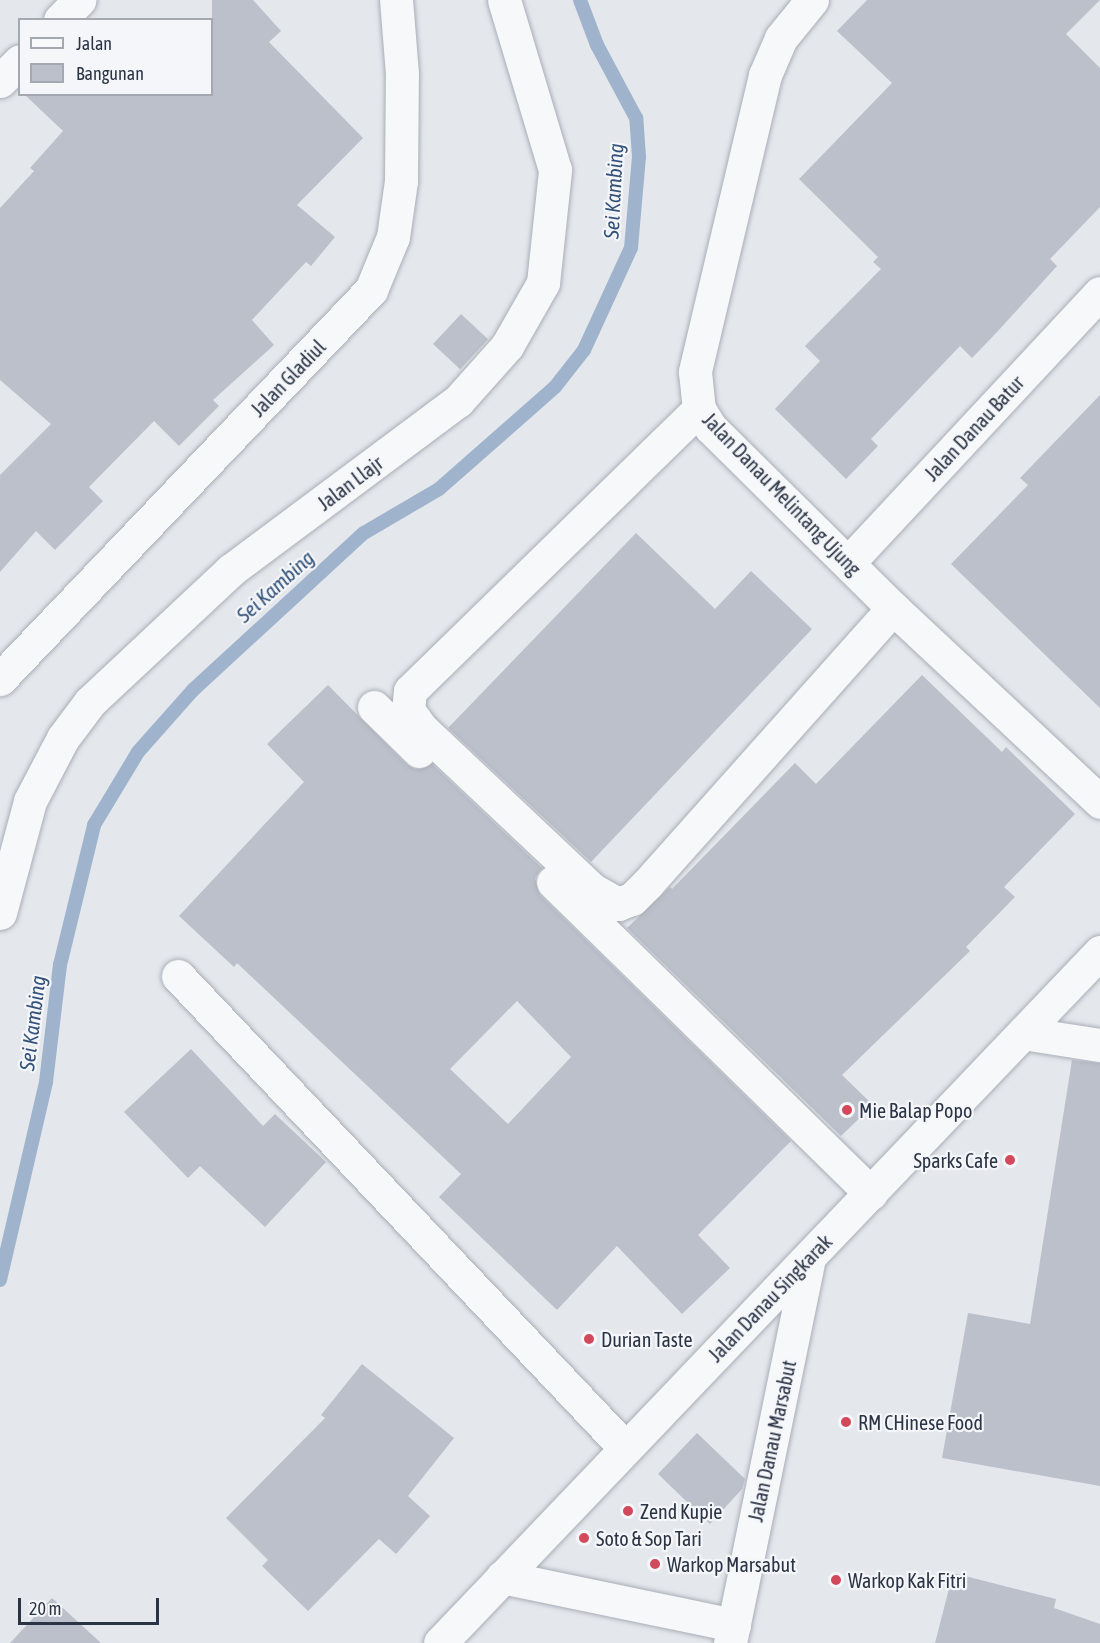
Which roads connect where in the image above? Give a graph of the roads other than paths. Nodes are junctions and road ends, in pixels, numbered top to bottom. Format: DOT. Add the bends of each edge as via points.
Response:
graph roads {
  1 [pos="78,0"];
  2 [pos="396,0"];
  3 [pos="504,0"];
  4 [pos="812,0"];
  5 [pos="62,18"];
  6 [pos="18,63"];
  7 [pos="0,81"];
  8 [pos="1100,293"];
  9 [pos="699,409"];
  10 [pos="848,563"];
  11 [pos="893,608"];
  12 [pos="0,679"];
  13 [pos="374,707"];
  14 [pos="1100,802"];
  15 [pos="0,913"];
  16 [pos="1100,952"];
  17 [pos="178,976"];
  18 [pos="1023,1033"];
  19 [pos="1100,1045"];
  20 [pos="871,1193"];
  21 [pos="809,1258"];
  22 [pos="626,1449"];
  23 [pos="502,1577"];
  24 [pos="732,1634"];
  25 [pos="440,1643"];
  1 -- 5 [label="street"];
  2 -- 12 [label="street, Jalan Gladiul" via="402,74 401,181 393,237 371,290"];
  3 -- 15 [label="street, Jalan Llajr" via="555,170 543,283 507,346 458,401 231,570 90,702 63,738 30,801"];
  4 -- 9 [label="street, Jalan Danau Melintang Ujung" via="781,38 765,75 695,372"];
  6 -- 7 [label="street"];
  8 -- 10 [label="street, Jalan Danau Batur"];
  9 -- 10 [label="street, Jalan Danau Melintang Ujung" via="711,428"];
  9 -- 11 [label="street" via="410,691 408,710 422,729 593,890 618,904 632,899 648,884"];
  10 -- 11 [label="street, Jalan Danau Melintang Ujung"];
  11 -- 14 [label="street, Jalan Danau Melintang Ujung"];
  13 -- 20 [label="street"];
  16 -- 18 [label="street, Jalan Danau Singkarak"];
  17 -- 22 [label="street"];
  18 -- 19 [label="street"];
  18 -- 20 [label="street, Jalan Danau Singkarak"];
  20 -- 21 [label="street, Jalan Danau Singkarak"];
  21 -- 22 [label="street, Jalan Danau Singkarak"];
  21 -- 24 [label="street, Jalan Danau Marsabut"];
  22 -- 23 [label="street, Jalan Danau Singkarak"];
  23 -- 24 [label="street, Jalan Danau Marsabut"];
  23 -- 25 [label="street, Jalan Danau Singkarak"];
}
